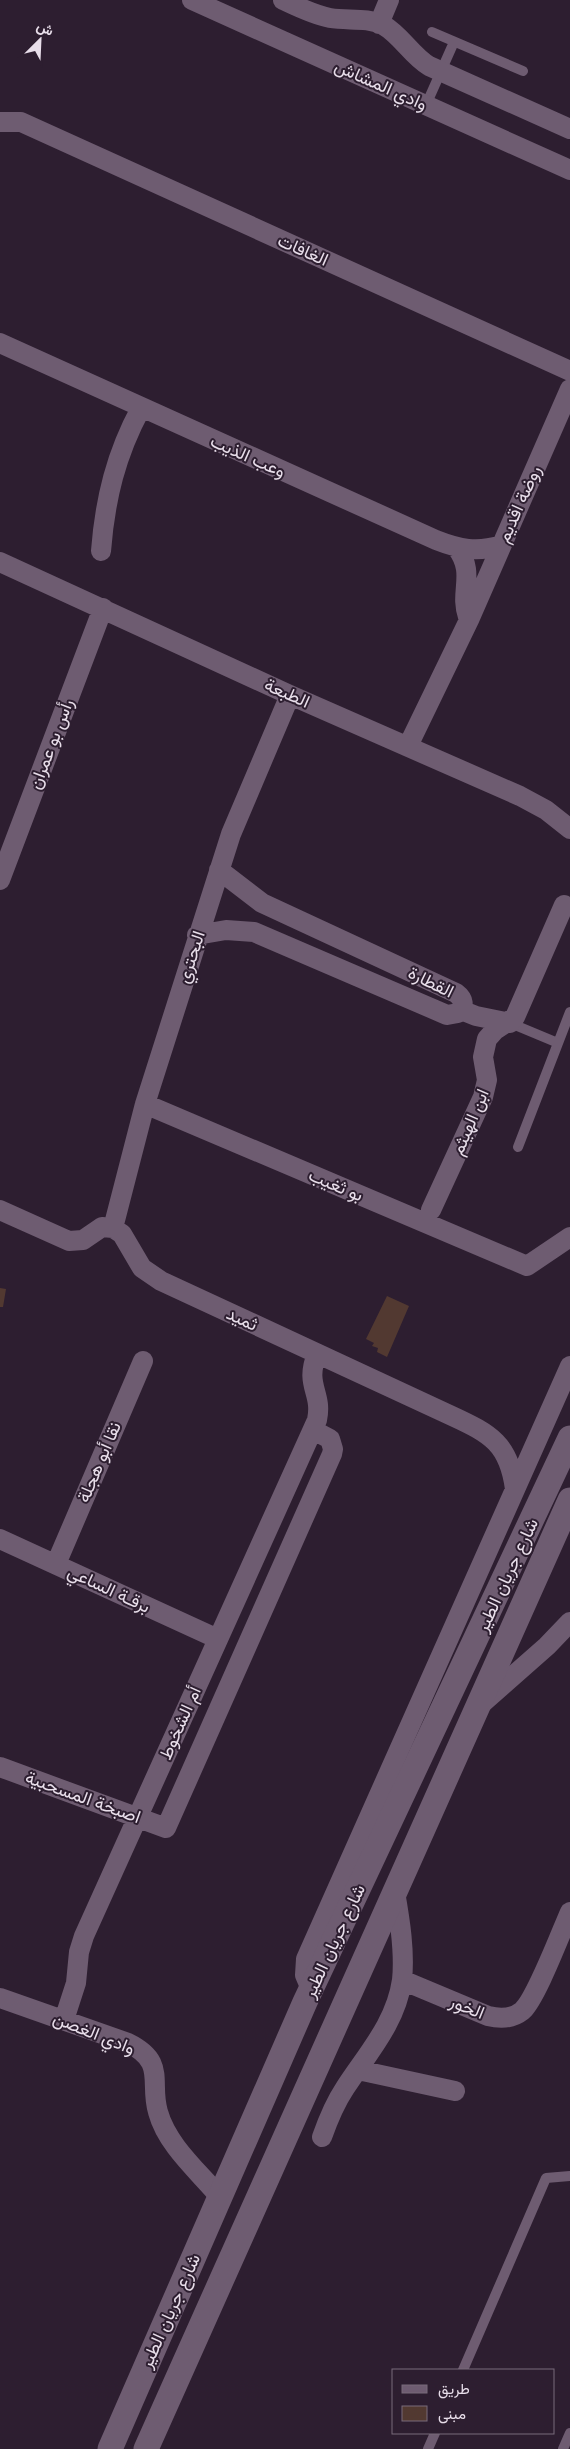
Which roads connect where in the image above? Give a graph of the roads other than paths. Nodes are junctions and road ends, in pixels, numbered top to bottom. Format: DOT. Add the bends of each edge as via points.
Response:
graph roads {
  1 [pos="192,0"];
  2 [pos="283,0"];
  3 [pos="389,0"];
  4 [pos="379,24"];
  5 [pos="432,32"];
  6 [pos="454,42"];
  7 [pos="441,71"];
  8 [pos="523,71"];
  9 [pos="426,105"];
  10 [pos="0,122"];
  11 [pos="570,129"];
  12 [pos="570,170"];
  13 [pos="0,343"];
  14 [pos="570,372"];
  15 [pos="570,389"];
  16 [pos="141,408"];
  17 [pos="500,545"];
  18 [pos="457,548"];
  19 [pos="101,551"];
  20 [pos="0,562"];
  21 [pos="103,608"];
  22 [pos="469,620"];
  23 [pos="290,695"];
  24 [pos="408,746"];
  25 [pos="570,829"];
  26 [pos="219,870"];
  27 [pos="0,876"];
  28 [pos="564,905"];
  29 [pos="197,935"];
  30 [pos="461,1010"];
  31 [pos="570,1012"];
  32 [pos="510,1023"];
  33 [pos="558,1043"];
  34 [pos="144,1104"];
  35 [pos="518,1148"];
  36 [pos="0,1210"];
  37 [pos="430,1210"];
  38 [pos="113,1228"];
  39 [pos="570,1237"];
  40 [pos="317,1354"];
  41 [pos="143,1361"];
  42 [pos="570,1366"];
  43 [pos="313,1430"];
  44 [pos="570,1438"];
  45 [pos="537,1439"];
  46 [pos="500,1445"];
  47 [pos="294,1476"];
  48 [pos="317,1486"];
  49 [pos="515,1489"];
  50 [pos="570,1500"];
  51 [pos="0,1539"];
  52 [pos="56,1564"];
  53 [pos="244,1582"];
  54 [pos="269,1593"];
  55 [pos="570,1622"];
  56 [pos="218,1639"];
  57 [pos="476,1709"];
  58 [pos="0,1768"];
  59 [pos="389,1798"];
  60 [pos="138,1817"];
  61 [pos="166,1828"];
  62 [pos="395,1892"];
  63 [pos="570,1912"];
  64 [pos="402,1980"];
  65 [pos="0,1998"];
  66 [pos="64,2020"];
  67 [pos="358,2070"];
  68 [pos="455,2091"];
  69 [pos="322,2137"];
  70 [pos="570,2176"];
  71 [pos="220,2196"];
  72 [pos="462,2369"];
  73 [pos="570,2433"];
  74 [pos="435,2434"];
  75 [pos="110,2449"];
  76 [pos="146,2449"];
  77 [pos="428,2449"];
  78 [pos="563,2449"];
  1 -- 9 [label="street, وادي المشاش"];
  2 -- 4 [label="street" via="327,17"];
  3 -- 4 [label="street"];
  4 -- 7 [label="street" via="391,30 419,60"];
  5 -- 6 [label="lane"];
  6 -- 7 [label="lane"];
  6 -- 8 [label="lane"];
  7 -- 9 [label="lane"];
  7 -- 11 [label="street"];
  9 -- 12 [label="street, وادي المشاش"];
  10 -- 14 [label="street, الغافات" via="21,122"];
  13 -- 16 [label="street, وعب الذيب"];
  15 -- 17 [label="street, روضة اقديم"];
  16 -- 18 [label="street, وعب الذيب"];
  16 -- 19 [label="street" via="114,470 104,515"];
  17 -- 18 [label="street, وعب الذيب" via="479,550"];
  17 -- 22 [label="street, روضة اقديم"];
  18 -- 22 [label="street" via="468,571 465,604"];
  20 -- 21 [label="street, الطبعة"];
  21 -- 23 [label="street, الطبعة"];
  21 -- 27 [label="street, رأس بو عمران"];
  22 -- 24 [label="street, روضة اقديم"];
  23 -- 24 [label="street, الطبعة"];
  23 -- 26 [label="street, البحتري" via="242,804"];
  24 -- 25 [label="street, الطبعة" via="534,802"];
  26 -- 29 [label="street, البحتري"];
  26 -- 30 [label="street, القطارة" via="262,903 456,993 463,1001"];
  28 -- 32 [label="street, ابن الهيثم"];
  29 -- 30 [label="street, القطارة" via="226,930 254,932 447,1015 455,1015"];
  29 -- 34 [label="street, البحتري"];
  30 -- 32 [label="street"];
  31 -- 33 [label="lane"];
  32 -- 33 [label="lane"];
  32 -- 37 [label="street, ابن الهيثم" via="495,1030 487,1039 483,1057 487,1080 483,1097"];
  33 -- 35 [label="lane"];
  34 -- 38 [label="street, البحتري"];
  34 -- 39 [label="street, بو ثغيب" via="527,1266"];
  36 -- 38 [label="street" via="69,1241 82,1240 102,1227"];
  38 -- 40 [label="street, ثميد" via="122,1234 142,1268 153,1277"];
  40 -- 43 [label="street, أم الشخوط" via="311,1369 319,1413"];
  40 -- 46 [label="street, ثميد" via="474,1426"];
  41 -- 52 [label="street, نقا أبو هجلة"];
  42 -- 45 [label="street"];
  43 -- 47 [label="street, أم الشخوط"];
  43 -- 48 [label="street, أم الشخوط" via="330,1439 334,1449"];
  44 -- 59 [label="street, شارع جريان الطير"];
  45 -- 46 [label="street" via="523,1445"];
  45 -- 49 [label="street"];
  46 -- 49 [label="street, ثميد" via="510,1466"];
  47 -- 48 [label="street"];
  47 -- 53 [label="street, أم الشخوط"];
  48 -- 54 [label="street, أم الشخوط"];
  49 -- 59 [label="street"];
  50 -- 57 [label="street, شارع جريان الطير"];
  51 -- 52 [label="street, برقـة الساعي"];
  52 -- 56 [label="street, برقـة الساعي"];
  53 -- 54 [label="street"];
  53 -- 56 [label="street, أم الشخوط"];
  54 -- 61 [label="street, أم الشخوط"];
  55 -- 57 [label="street, شارع جريان الطير"];
  56 -- 60 [label="street, أم الشخوط"];
  57 -- 62 [label="street, شارع جريان الطير"];
  58 -- 60 [label="street, اصبخة المسحبية"];
  59 -- 71 [label="street, شارع جريان الطير" via="312,1989"];
  60 -- 61 [label="street, اصبخة المسحبية"];
  60 -- 66 [label="street, أم الشخوط" via="81,1944 76,1983"];
  62 -- 64 [label="street"];
  62 -- 76 [label="street, شارع جريان الطير"];
  63 -- 64 [label="street, الخور" via="530,2002 514,2016 494,2018"];
  64 -- 67 [label="street" via="388,2023"];
  65 -- 66 [label="street, وادي الغصن"];
  66 -- 71 [label="street, وادي الغصن" via="128,2043 143,2052 155,2072 157,2110 167,2133"];
  67 -- 68 [label="street"];
  67 -- 69 [label="street" via="336,2104"];
  70 -- 72 [label="lane" via="546,2178"];
  71 -- 75 [label="street, شارع جريان الطير"];
  73 -- 78 [label="lane"];
  74 -- 77 [label="lane"];
}
